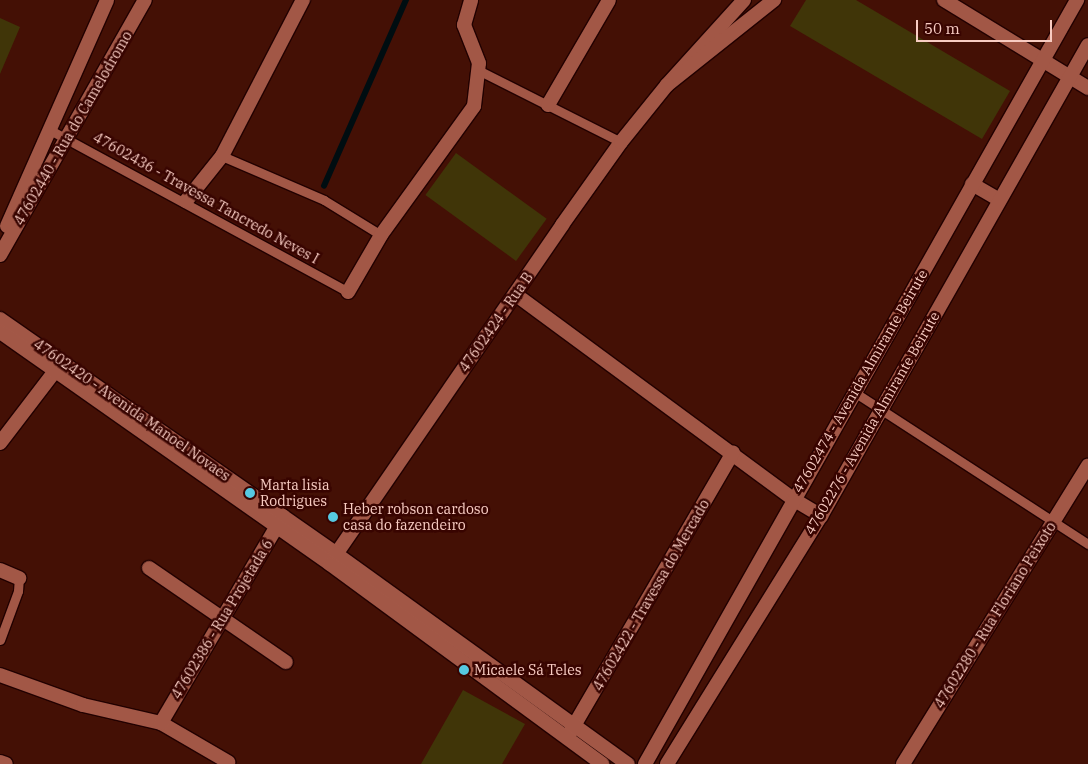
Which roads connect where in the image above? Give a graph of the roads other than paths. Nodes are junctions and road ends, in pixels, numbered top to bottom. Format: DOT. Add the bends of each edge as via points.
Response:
graph roads {
  1 [pos="107,0"];
  2 [pos="145,0"];
  3 [pos="303,0"];
  4 [pos="471,0"];
  5 [pos="609,0"];
  6 [pos="744,0"];
  7 [pos="774,0"];
  8 [pos="944,0"];
  9 [pos="1077,0"];
  10 [pos="1088,45"];
  11 [pos="1043,61"];
  12 [pos="478,70"];
  13 [pos="1071,76"];
  14 [pos="1088,82"];
  15 [pos="667,84"];
  16 [pos="1088,88"];
  17 [pos="548,105"];
  18 [pos="50,130"];
  19 [pos="66,138"];
  20 [pos="621,142"];
  21 [pos="222,156"];
  22 [pos="972,184"];
  23 [pos="998,199"];
  24 [pos="186,201"];
  25 [pos="381,235"];
  26 [pos="0,242"];
  27 [pos="0,255"];
  28 [pos="348,292"];
  29 [pos="515,294"];
  30 [pos="0,319"];
  31 [pos="0,332"];
  32 [pos="59,366"];
  33 [pos="854,392"];
  34 [pos="882,410"];
  35 [pos="0,444"];
  36 [pos="733,453"];
  37 [pos="1088,466"];
  38 [pos="793,499"];
  39 [pos="821,516"];
  40 [pos="280,521"];
  41 [pos="1054,522"];
  42 [pos="1088,544"];
  43 [pos="333,558"];
  44 [pos="149,568"];
  45 [pos="0,570"];
  46 [pos="19,578"];
  47 [pos="223,618"];
  48 [pos="0,640"];
  49 [pos="286,662"];
  50 [pos="0,674"];
  51 [pos="161,723"];
  52 [pos="571,731"];
  53 [pos="0,762"];
  54 [pos="227,763"];
  55 [pos="6,764"];
  56 [pos="602,764"];
  57 [pos="628,764"];
  58 [pos="645,764"];
  59 [pos="668,764"];
  60 [pos="903,764"];
  1 -- 18 [label="street, 47602440 - Rua do Camelodromo"];
  2 -- 19 [label="street, 47602440 - Rua do Camelodromo"];
  3 -- 21 [label="street"];
  4 -- 12 [label="street" via="464,25 479,63"];
  5 -- 17 [label="street"];
  6 -- 15 [label="street, 47602424 - Rua B"];
  7 -- 15 [label="street, 47602424 - Rua B"];
  8 -- 11 [label="street"];
  9 -- 11 [label="street, 47602474 - Avenida Almirante Beirute"];
  10 -- 13 [label="street, 47602276 - Avenida Almirante Beirute"];
  11 -- 13 [label="street"];
  11 -- 22 [label="street, 47602474 - Avenida Almirante Beirute"];
  12 -- 17 [label="lane"];
  12 -- 25 [label="street" via="474,106"];
  13 -- 14 [label="street"];
  13 -- 16 [label="street"];
  13 -- 23 [label="street, 47602276 - Avenida Almirante Beirute"];
  15 -- 20 [label="street, 47602424 - Rua B"];
  17 -- 20 [label="lane"];
  18 -- 19 [label="lane, 47602436 - Travessa Tancredo Neves I"];
  18 -- 26 [label="street, 47602440 - Rua do Camelodromo"];
  19 -- 24 [label="lane, 47602436 - Travessa Tancredo Neves I"];
  19 -- 27 [label="street, 47602440 - Rua do Camelodromo"];
  20 -- 29 [label="street, 47602424 - Rua B"];
  21 -- 24 [label="street"];
  21 -- 25 [label="lane" via="324,200"];
  22 -- 23 [label="street"];
  22 -- 33 [label="street, 47602474 - Avenida Almirante Beirute"];
  23 -- 34 [label="street, 47602276 - Avenida Almirante Beirute"];
  24 -- 28 [label="lane, 47602436 - Travessa Tancredo Neves I"];
  25 -- 28 [label="street"];
  29 -- 36 [label="street"];
  29 -- 43 [label="street, 47602424 - Rua B"];
  30 -- 32 [label="street, 47602420 - Avenida Manoel Novaes"];
  31 -- 32 [label="street"];
  32 -- 35 [label="street"];
  32 -- 40 [label="street, 47602420 - Avenida Manoel Novaes"];
  33 -- 34 [label="lane"];
  33 -- 38 [label="street, 47602474 - Avenida Almirante Beirute"];
  34 -- 39 [label="street, 47602276 - Avenida Almirante Beirute"];
  34 -- 41 [label="lane"];
  36 -- 38 [label="street"];
  36 -- 52 [label="street, 47602422 - Travessa do Mercado"];
  37 -- 41 [label="street, 47602280 - Rua Floriano Peixoto"];
  38 -- 39 [label="street"];
  38 -- 58 [label="street, 47602474 - Avenida Almirante Beirute"];
  39 -- 59 [label="street, 47602276 - Avenida Almirante Beirute"];
  40 -- 43 [label="street, 47602420 - Avenida Manoel Novaes"];
  40 -- 47 [label="street, 47602386 - Rua Projetada 6"];
  41 -- 42 [label="lane"];
  41 -- 60 [label="street, 47602280 - Rua Floriano Peixoto"];
  43 -- 52 [label="street, 47602420 - Avenida Manoel Novaes"];
  44 -- 47 [label="street"];
  45 -- 46 [label="street"];
  46 -- 48 [label="lane" via="18,591"];
  47 -- 49 [label="street"];
  47 -- 51 [label="street, 47602386 - Rua Projetada 6"];
  50 -- 51 [label="street" via="83,705"];
  51 -- 54 [label="street"];
  52 -- 56 [label="street"];
  52 -- 57 [label="street, 47602420 - Avenida Manoel Novaes"];
  53 -- 55 [label="street"];
}
